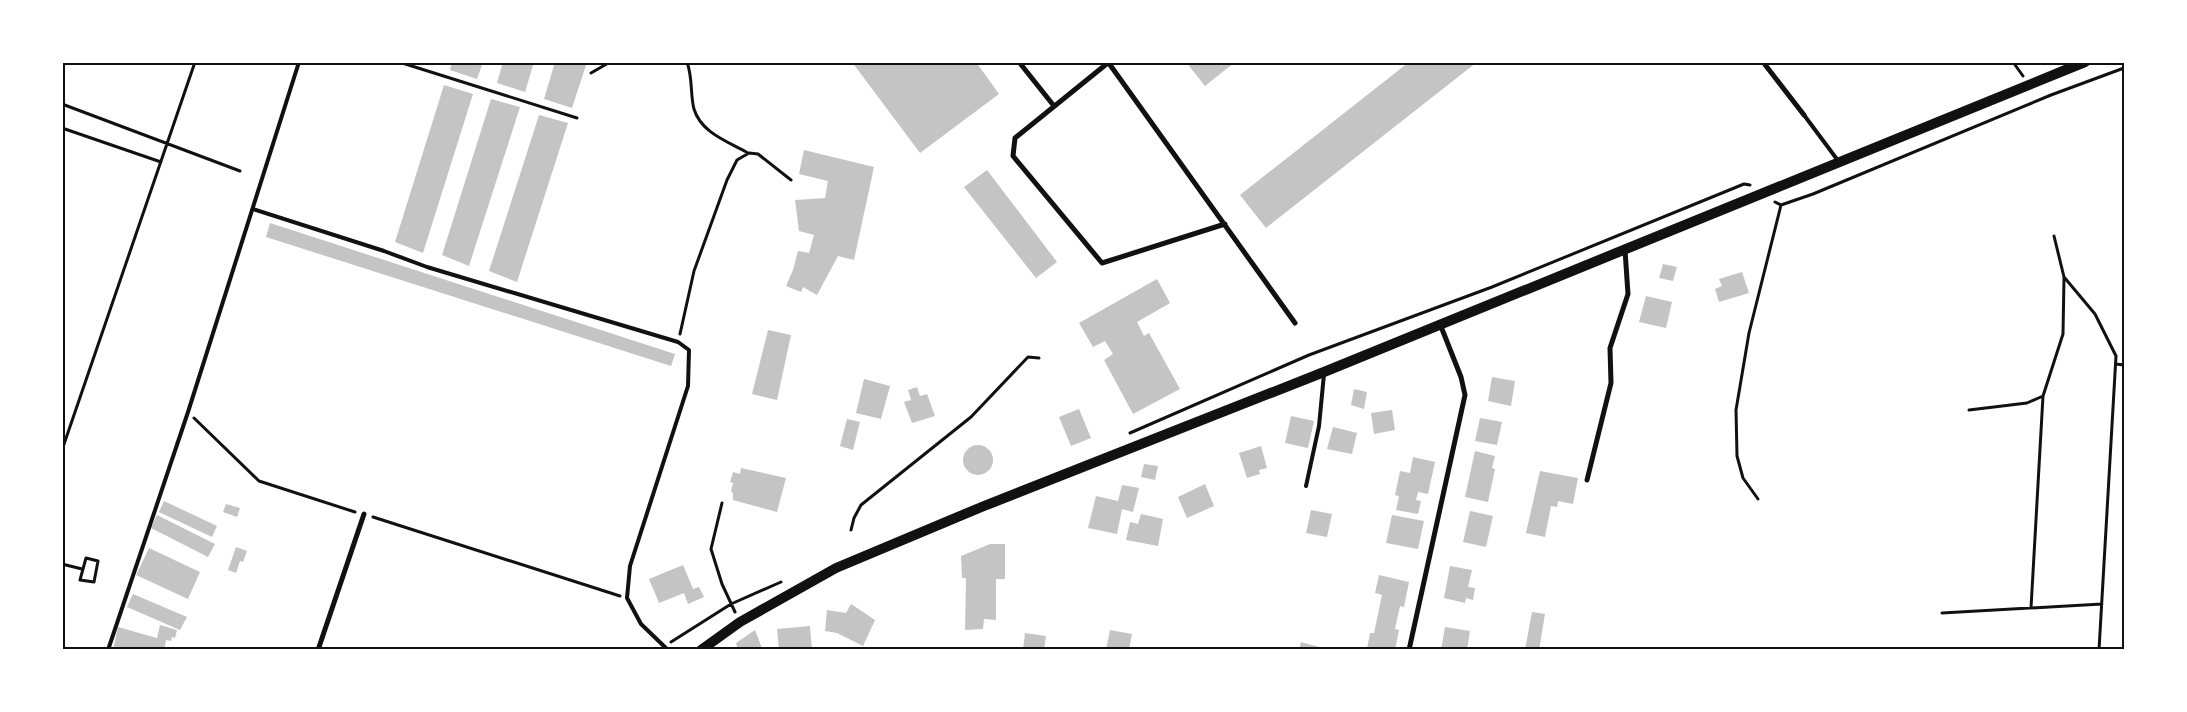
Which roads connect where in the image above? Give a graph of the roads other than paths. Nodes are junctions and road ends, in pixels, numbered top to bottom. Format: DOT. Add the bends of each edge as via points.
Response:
graph roads {
  1 [pos="299,62"];
  2 [pos="1019,62"];
  3 [pos="1763,62"];
  4 [pos="2085,62"];
  5 [pos="1108,63"];
  6 [pos="1054,106"];
  7 [pos="1804,115"];
  8 [pos="1839,162"];
  9 [pos="253,209"];
  10 [pos="1225,224"];
  11 [pos="1625,249"];
  12 [pos="1295,323"];
  13 [pos="1440,324"];
  14 [pos="1324,372"];
  15 [pos="1587,480"];
  16 [pos="1306,486"];
  17 [pos="364,514"];
  18 [pos="108,650"];
  19 [pos="318,650"];
  20 [pos="668,650"];
  21 [pos="701,650"];
  22 [pos="1409,650"];
  1 -- 9 [label="lane"];
  2 -- 6 [label="street"];
  3 -- 7 [label="street"];
  4 -- 8 [label="main road"];
  5 -- 6 [label="street"];
  5 -- 10 [label="street"];
  6 -- 10 [label="street" via="1015,138 1014,156 1102,262"];
  7 -- 8 [label="lane"];
  8 -- 11 [label="main road"];
  9 -- 18 [label="lane"];
  9 -- 20 [label="lane" via="427,267 678,342 689,350 688,386 630,566 627,598 641,624"];
  10 -- 12 [label="street"];
  11 -- 13 [label="main road"];
  11 -- 15 [label="street" via="1628,294 1610,348 1610,383"];
  13 -- 14 [label="main road"];
  13 -- 22 [label="street" via="1465,395"];
  14 -- 16 [label="lane" via="1319,426"];
  14 -- 21 [label="main road" via="836,568 740,622"];
  17 -- 19 [label="street"];
}
